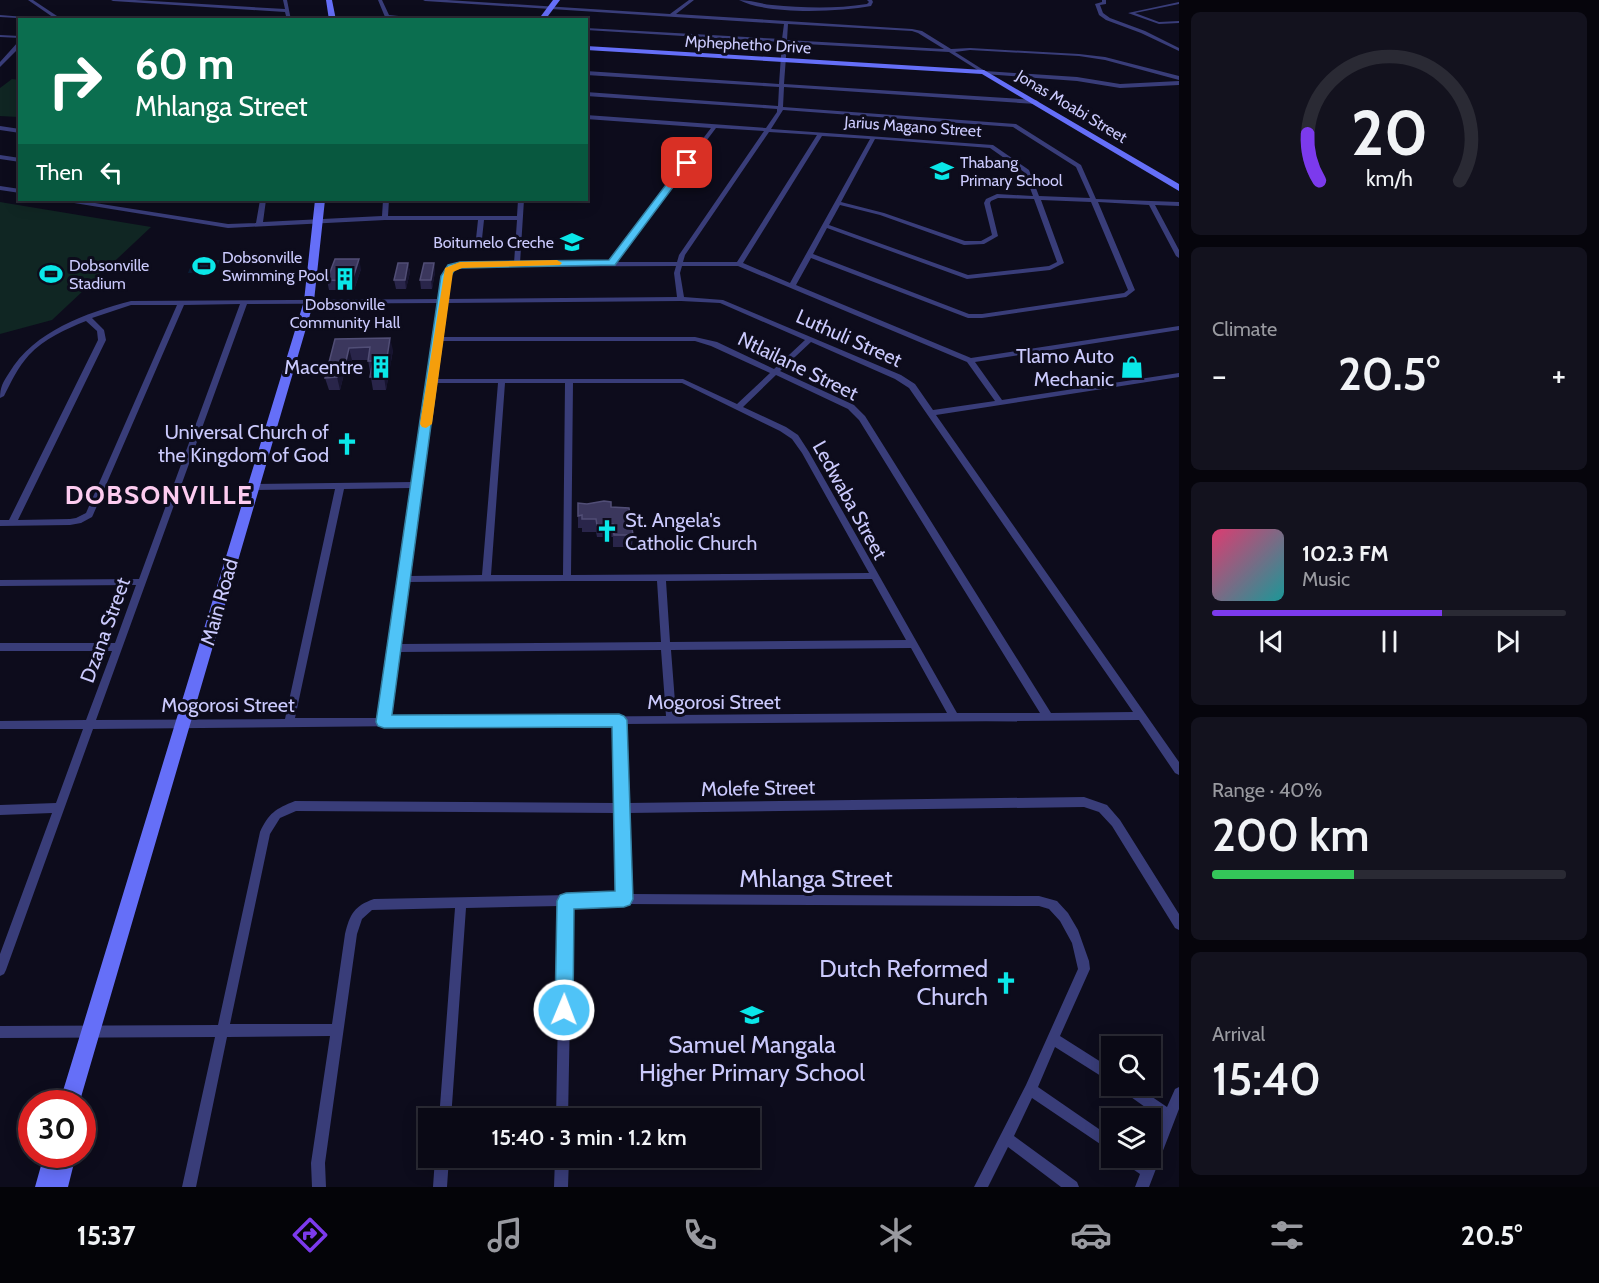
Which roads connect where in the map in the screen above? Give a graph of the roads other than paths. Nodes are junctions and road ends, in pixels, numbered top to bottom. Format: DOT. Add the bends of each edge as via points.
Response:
graph roads {
  1 [pos="30,0"];
  2 [pos="113,0"];
  3 [pos="285,0"];
  4 [pos="329,0"];
  5 [pos="380,0"];
  6 [pos="425,0"];
  7 [pos="510,0"];
  8 [pos="557,0"];
  9 [pos="692,0"];
  10 [pos="741,0"];
  11 [pos="783,0"];
  12 [pos="826,0"];
  13 [pos="869,0"];
  14 [pos="1104,0"];
  15 [pos="467,2"];
  16 [pos="198,3"];
  17 [pos="1179,3"];
  18 [pos="1169,4"];
  19 [pos="756,5"];
  20 [pos="513,6"];
  21 [pos="794,7"];
  22 [pos="548,9"];
  23 [pos="841,9"];
  24 [pos="1179,9"];
  25 [pos="287,11"];
  26 [pos="0,16"];
  27 [pos="670,16"];
  28 [pos="26,18"];
  29 [pos="58,18"];
  30 [pos="289,18"];
  31 [pos="333,18"];
  32 [pos="411,18"];
  33 [pos="542,18"];
  34 [pos="754,21"];
  35 [pos="1179,22"];
  36 [pos="786,23"];
  37 [pos="588,29"];
  38 [pos="0,36"];
  39 [pos="18,37"];
  40 [pos="785,41"];
  41 [pos="1172,41"];
  42 [pos="1165,43"];
  43 [pos="18,45"];
  44 [pos="588,48"];
  45 [pos="1179,50"];
  46 [pos="950,51"];
  47 [pos="588,53"];
  48 [pos="784,63"];
  49 [pos="0,65"];
  50 [pos="984,72"];
  51 [pos="588,73"];
  52 [pos="1179,78"];
  53 [pos="1179,83"];
  54 [pos="783,86"];
  55 [pos="588,94"];
  56 [pos="1036,102"];
  57 [pos="782,107"];
  58 [pos="588,117"];
  59 [pos="715,126"];
  60 [pos="0,128"];
  61 [pos="769,129"];
  62 [pos="18,131"];
  63 [pos="821,133"];
  64 [pos="874,137"];
  65 [pos="0,157"];
  66 [pos="18,160"];
  67 [pos="0,188"];
  68 [pos="1179,188"];
  69 [pos="18,191"];
  70 [pos="1037,198"];
  71 [pos="74,201"];
  72 [pos="263,201"];
  73 [pos="320,201"];
  74 [pos="386,201"];
  75 [pos="521,201"];
  76 [pos="1094,201"];
  77 [pos="838,203"];
  78 [pos="1152,204"];
  79 [pos="1179,204"];
  80 [pos="385,218"];
  81 [pos="481,218"];
  82 [pos="520,218"];
  83 [pos="318,221"];
  84 [pos="259,225"];
  85 [pos="826,226"];
  86 [pos="478,248"];
  87 [pos="811,256"];
  88 [pos="1179,256"];
  89 [pos="611,263"];
  90 [pos="678,263"];
  91 [pos="517,264"];
  92 [pos="740,264"];
  93 [pos="792,286"];
  94 [pos="681,299"];
  95 [pos="444,300"];
  96 [pos="309,301"];
  97 [pos="182,302"];
  98 [pos="244,302"];
  99 [pos="88,319"];
  100 [pos="1179,328"];
  101 [pos="439,339"];
  102 [pos="810,339"];
  103 [pos="970,360"];
  104 [pos="775,372"];
  105 [pos="1179,375"];
  106 [pos="502,380"];
  107 [pos="433,381"];
  108 [pos="569,381"];
  109 [pos="0,396"];
  110 [pos="1000,403"];
  111 [pos="738,407"];
  112 [pos="932,413"];
  113 [pos="417,485"];
  114 [pos="340,486"];
  115 [pos="253,487"];
  116 [pos="0,523"];
  117 [pos="12,523"];
  118 [pos="874,576"];
  119 [pos="486,578"];
  120 [pos="567,578"];
  121 [pos="403,579"];
  122 [pos="661,579"];
  123 [pos="141,582"];
  124 [pos="0,583"];
  125 [pos="912,644"];
  126 [pos="667,646"];
  127 [pos="0,647"];
  128 [pos="117,647"];
  129 [pos="394,648"];
  130 [pos="1141,716"];
  131 [pos="1048,717"];
  132 [pos="955,718"];
  133 [pos="619,720"];
  134 [pos="671,720"];
  135 [pos="289,722"];
  136 [pos="384,722"];
  137 [pos="91,723"];
  138 [pos="184,723"];
  139 [pos="0,724"];
  140 [pos="1179,770"];
  141 [pos="58,808"];
  142 [pos="622,808"];
  143 [pos="0,810"];
  144 [pos="624,899"];
  145 [pos="566,901"];
  146 [pos="461,903"];
  147 [pos="1179,924"];
  148 [pos="0,970"];
  149 [pos="93,1030"];
  150 [pos="222,1030"];
  151 [pos="335,1030"];
  152 [pos="0,1032"];
  153 [pos="1054,1039"];
  154 [pos="1101,1070"];
  155 [pos="1030,1089"];
  156 [pos="74,1090"];
  157 [pos="81,1090"];
  158 [pos="1179,1093"];
  159 [pos="1140,1096"];
  160 [pos="446,1108"];
  161 [pos="562,1108"];
  162 [pos="1170,1116"];
  163 [pos="1005,1138"];
  164 [pos="1101,1138"];
  165 [pos="50,1168"];
  166 [pos="63,1168"];
  167 [pos="441,1168"];
  168 [pos="562,1168"];
  169 [pos="1143,1168"];
  170 [pos="1148,1172"];
  171 [pos="45,1187"];
  172 [pos="58,1187"];
  173 [pos="189,1187"];
  174 [pos="319,1187"];
  175 [pos="440,1187"];
  176 [pos="561,1187"];
  177 [pos="981,1187"];
  178 [pos="1072,1187"];
  179 [pos="1142,1187"];
  1 -- 29 [label="street"];
  2 -- 16 [label="street"];
  3 -- 25 [label="street"];
  4 -- 31 [label="street"];
  5 -- 32 [label="street" via="387,16"];
  6 -- 15 [label="street, Jonas Moabi Street"];
  7 -- 20 [label="street"];
  8 -- 22 [label="street"];
  9 -- 27 [label="street"];
  10 -- 19 [label="street"];
  11 -- 21 [label="street"];
  12 -- 23 [label="street"];
  13 -- 23 [label="street" via="869,5"];
  14 -- 42 [label="street" via="1097,4 1108,19"];
  15 -- 20 [label="street, Jonas Moabi Street"];
  16 -- 25 [label="street"];
  17 -- 18 [label="street"];
  18 -- 24 [label="street"];
  18 -- 35 [label="street" via="1130,12 1159,24"];
  19 -- 21 [label="street"];
  19 -- 34 [label="street"];
  20 -- 22 [label="street, Jonas Moabi Street"];
  21 -- 23 [label="street"];
  22 -- 27 [label="street, Jonas Moabi Street"];
  22 -- 33 [label="street"];
  25 -- 30 [label="street"];
  26 -- 28 [label="street"];
  27 -- 34 [label="street, Jonas Moabi Street"];
  34 -- 36 [label="street, Jonas Moabi Street"];
  36 -- 40 [label="street"];
  36 -- 46 [label="street, Jonas Moabi Street" via="914,31"];
  37 -- 40 [label="street"];
  38 -- 39 [label="street"];
  40 -- 46 [label="street"];
  40 -- 48 [label="street"];
  41 -- 42 [label="street"];
  42 -- 45 [label="street"];
  43 -- 49 [label="street"];
  44 -- 48 [label="street, Mphephetho Drive"];
  46 -- 50 [label="street, Jonas Moabi Street"];
  46 -- 52 [label="street" via="1079,55"];
  47 -- 48 [label="street, Mphephetho Drive"];
  48 -- 50 [label="street, Mphephetho Drive"];
  48 -- 54 [label="street"];
  50 -- 53 [label="street" via="1125,86"];
  50 -- 56 [label="street, Jonas Moabi Street"];
  51 -- 54 [label="street"];
  54 -- 56 [label="street"];
  54 -- 57 [label="street"];
  55 -- 57 [label="street"];
  56 -- 68 [label="street, Jonas Moabi Street"];
  57 -- 61 [label="street"];
  57 -- 76 [label="street" via="1011,123 1077,164"];
  58 -- 59 [label="street, Jarius Magano Street"];
  59 -- 61 [label="street, Jarius Magano Street"];
  59 -- 89 [label="street"];
  60 -- 62 [label="street"];
  61 -- 63 [label="street, Jarius Magano Street"];
  61 -- 90 [label="street"];
  63 -- 64 [label="street, Jarius Magano Street"];
  63 -- 92 [label="street"];
  64 -- 70 [label="street, Jarius Magano Street" via="991,146 1027,171"];
  64 -- 77 [label="street"];
  65 -- 66 [label="street"];
  67 -- 69 [label="street"];
  70 -- 76 [label="street"];
  70 -- 77 [label="street" via="997,196 988,200 995,236 976,244"];
  70 -- 85 [label="street, Jarius Magano Street" via="1059,252 1059,265 980,278 961,276"];
  71 -- 84 [label="street" via="220,226"];
  72 -- 84 [label="street"];
  73 -- 83 [label="street, Main Road"];
  74 -- 80 [label="street"];
  75 -- 82 [label="street"];
  76 -- 78 [label="street"];
  76 -- 87 [label="street" via="1132,286 1131,293 968,316"];
  77 -- 85 [label="street"];
  78 -- 79 [label="street"];
  78 -- 88 [label="street"];
  80 -- 81 [label="street"];
  80 -- 83 [label="street"];
  81 -- 82 [label="street"];
  81 -- 86 [label="street"];
  82 -- 91 [label="street"];
  83 -- 84 [label="street"];
  83 -- 96 [label="street, Main Road"];
  85 -- 87 [label="street"];
  87 -- 93 [label="street"];
  89 -- 90 [label="street"];
  89 -- 91 [label="street"];
  90 -- 92 [label="street"];
  90 -- 94 [label="street"];
  91 -- 95 [label="street" via="460,265 449,270"];
  92 -- 93 [label="street"];
  93 -- 103 [label="street"];
  94 -- 95 [label="street, Luthuli Street"];
  94 -- 102 [label="street, Luthuli Street" via="721,301"];
  95 -- 96 [label="street, Luthuli Street"];
  95 -- 101 [label="street"];
  96 -- 98 [label="street, Luthuli Street"];
  96 -- 115 [label="street, Main Road"];
  97 -- 98 [label="street, Luthuli Street"];
  97 -- 99 [label="street, Luthuli Street" via="131,303"];
  97 -- 117 [label="street" via="89,515 70,522"];
  98 -- 123 [label="street, Dzana Street"];
  99 -- 109 [label="street, Luthuli Street" via="33,347"];
  99 -- 117 [label="street" via="100,330 102,340"];
  100 -- 103 [label="street"];
  101 -- 104 [label="street, Ntlailane Street" via="695,339"];
  101 -- 107 [label="street"];
  102 -- 104 [label="street"];
  102 -- 112 [label="street, Luthuli Street" via="908,382"];
  103 -- 110 [label="street"];
  104 -- 111 [label="street"];
  104 -- 131 [label="street, Ntlailane Street" via="844,403 862,418"];
  105 -- 110 [label="street"];
  106 -- 107 [label="street, Ledwaba Street"];
  106 -- 108 [label="street, Ledwaba Street"];
  106 -- 119 [label="street"];
  107 -- 113 [label="street"];
  108 -- 111 [label="street, Ledwaba Street" via="683,381"];
  108 -- 120 [label="street"];
  110 -- 112 [label="street"];
  111 -- 118 [label="street, Ledwaba Street" via="799,441"];
  112 -- 130 [label="street, Luthuli Street"];
  113 -- 114 [label="street"];
  113 -- 121 [label="street"];
  114 -- 115 [label="street"];
  114 -- 135 [label="street"];
  115 -- 138 [label="street, Main Road"];
  116 -- 117 [label="street"];
  118 -- 122 [label="street"];
  118 -- 125 [label="street, Ledwaba Street"];
  119 -- 120 [label="street"];
  119 -- 121 [label="street"];
  120 -- 122 [label="street"];
  121 -- 129 [label="street"];
  122 -- 126 [label="street"];
  123 -- 124 [label="street"];
  123 -- 128 [label="street, Dzana Street"];
  125 -- 126 [label="street"];
  125 -- 132 [label="street, Ledwaba Street"];
  126 -- 129 [label="street"];
  126 -- 134 [label="street"];
  127 -- 128 [label="street"];
  128 -- 137 [label="street, Dzana Street"];
  129 -- 136 [label="street"];
  130 -- 131 [label="street, Mogorosi Street"];
  130 -- 140 [label="street, Luthuli Street"];
  131 -- 132 [label="street, Mogorosi Street"];
  132 -- 134 [label="street, Mogorosi Street"];
  133 -- 134 [label="street, Mogorosi Street"];
  133 -- 136 [label="street, Mogorosi Street"];
  133 -- 142 [label="street"];
  135 -- 136 [label="street, Mogorosi Street"];
  135 -- 138 [label="street, Mogorosi Street"];
  137 -- 138 [label="street, Mogorosi Street"];
  137 -- 139 [label="street, Mogorosi Street"];
  137 -- 141 [label="street, Dzana Street"];
  138 -- 149 [label="street, Main Road"];
  141 -- 143 [label="street"];
  141 -- 148 [label="street, Dzana Street"];
  142 -- 144 [label="street"];
  142 -- 147 [label="street, Molefe Street" via="1084,802 1103,808 1116,823"];
  142 -- 150 [label="street, Molefe Street" via="295,806 276,814 265,832"];
  144 -- 145 [label="street, Mhlanga Street"];
  144 -- 153 [label="street, Mhlanga Street" via="1024,899 1051,904 1065,919 1084,961"];
  145 -- 146 [label="street, Mhlanga Street"];
  145 -- 161 [label="street"];
  146 -- 151 [label="street, Mhlanga Street" via="374,904 364,908 354,920"];
  146 -- 160 [label="street"];
  149 -- 150 [label="street"];
  149 -- 152 [label="street"];
  149 -- 156 [label="street, Main Road"];
  149 -- 157 [label="street, Main Road"];
  150 -- 151 [label="street"];
  150 -- 173 [label="street"];
  151 -- 174 [label="street" via="318,1162"];
  153 -- 154 [label="street"];
  153 -- 155 [label="street, Mhlanga Street"];
  155 -- 163 [label="street, Mhlanga Street"];
  155 -- 164 [label="street"];
  158 -- 162 [label="street"];
  159 -- 162 [label="street"];
  162 -- 170 [label="street"];
  163 -- 177 [label="street, Mhlanga Street"];
  163 -- 178 [label="street"];
  165 -- 171 [label="street"];
  166 -- 172 [label="street"];
  167 -- 175 [label="street"];
  168 -- 176 [label="street"];
  169 -- 170 [label="street"];
  170 -- 179 [label="street"];
}
